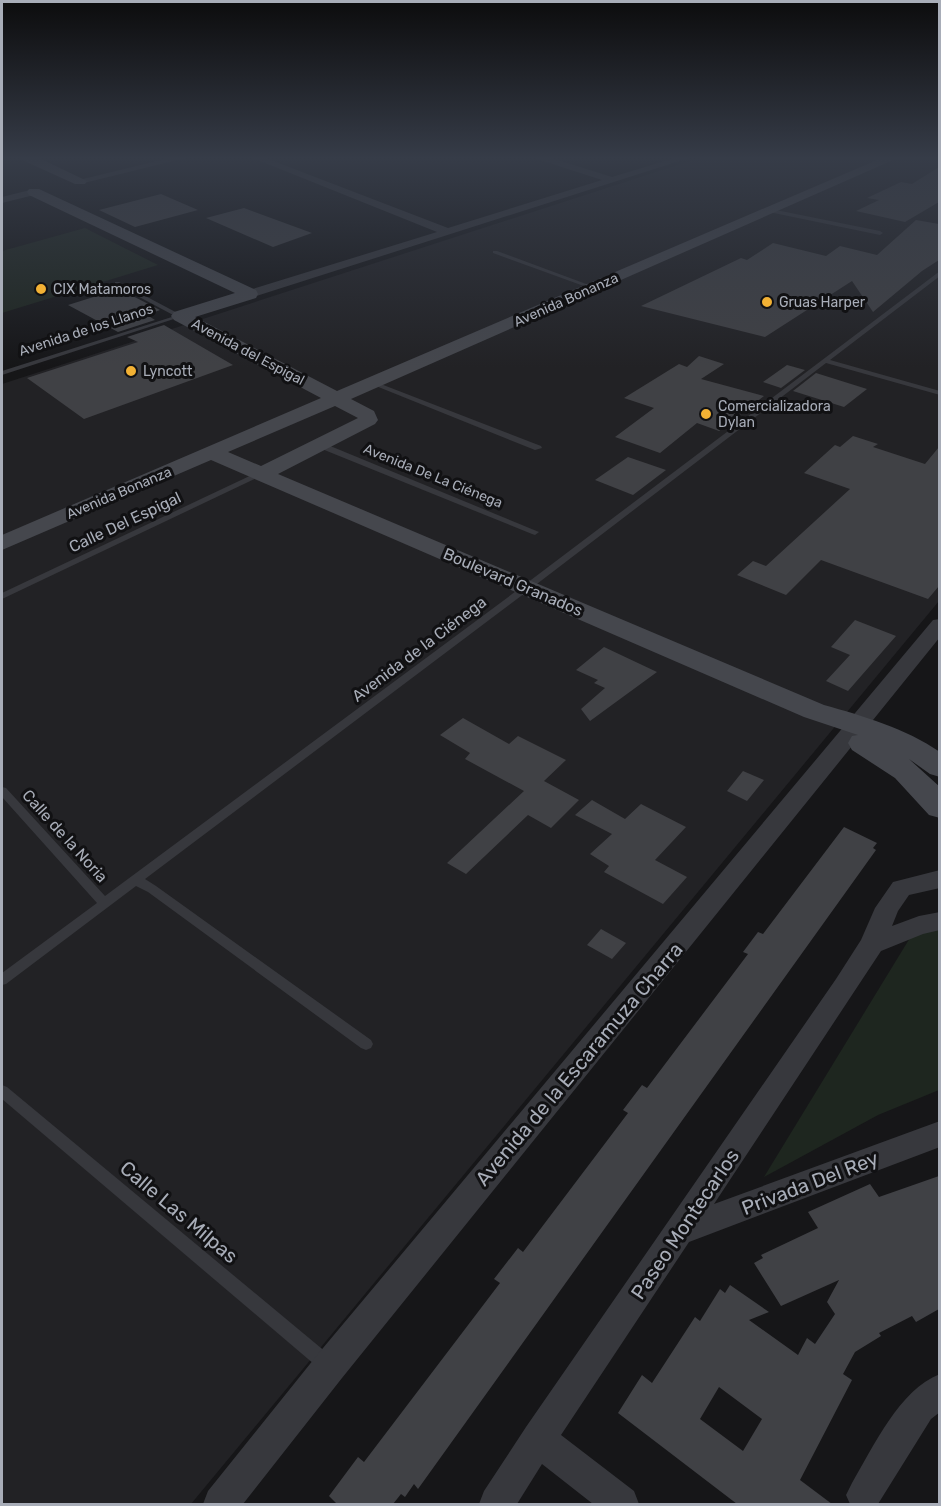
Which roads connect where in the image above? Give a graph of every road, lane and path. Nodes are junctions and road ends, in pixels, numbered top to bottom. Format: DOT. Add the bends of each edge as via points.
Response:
graph roads {
  1 [pos="109,227"];
  2 [pos="436,227"];
  3 [pos="463,227"];
  4 [pos="734,227"];
  5 [pos="852,227"];
  6 [pos="448,232"];
  7 [pos="880,233"];
  8 [pos="495,252"];
  9 [pos="939,273"];
  10 [pos="117,284"];
  11 [pos="594,288"];
  12 [pos="250,294"];
  13 [pos="180,316"];
  14 [pos="825,361"];
  15 [pos="2,373"];
  16 [pos="373,383"];
  17 [pos="939,393"];
  18 [pos="336,399"];
  19 [pos="320,445"];
  20 [pos="538,448"];
  21 [pos="212,453"];
  22 [pos="261,474"];
  23 [pos="535,532"];
  24 [pos="2,543"];
  25 [pos="526,588"];
  26 [pos="2,596"];
  27 [pos="939,624"];
  28 [pos="854,730"];
  29 [pos="939,767"];
  30 [pos="2,791"];
  31 [pos="939,808"];
  32 [pos="939,879"];
  33 [pos="136,880"];
  34 [pos="104,903"];
  35 [pos="939,921"];
  36 [pos="872,944"];
  37 [pos="2,980"];
  38 [pos="366,1044"];
  39 [pos="2,1091"];
  40 [pos="939,1134"];
  41 [pos="680,1231"];
  42 [pos="330,1366"];
  43 [pos="939,1390"];
  44 [pos="538,1439"];
  45 [pos="864,1495"];
  46 [pos="221,1504"];
  47 [pos="497,1504"];
  48 [pos="621,1504"];
  1 -- 12 [label="street"];
  2 -- 6 [label="street"];
  3 -- 6 [label="street"];
  4 -- 11 [label="street, Avenida Bonanza"];
  5 -- 7 [label="lane"];
  6 -- 12 [label="street"];
  8 -- 11 [label="lane"];
  9 -- 14 [label="lane, Avenida de la Ciénega"];
  10 -- 13 [label="lane"];
  11 -- 16 [label="street, Avenida Bonanza"];
  12 -- 13 [label="street, Avenida del Espigal"];
  13 -- 15 [label="lane, Avenida de los Llanos"];
  13 -- 18 [label="street, Avenida del Espigal"];
  14 -- 17 [label="lane"];
  14 -- 25 [label="lane, Avenida de la Ciénega"];
  16 -- 18 [label="street, Avenida Bonanza"];
  16 -- 20 [label="lane"];
  18 -- 19 [label="street" via="363,411 368,420"];
  18 -- 21 [label="street, Avenida Bonanza"];
  19 -- 22 [label="street"];
  19 -- 23 [label="lane, Avenida De La Ciénega"];
  21 -- 22 [label="street, Boulevard Granados"];
  21 -- 24 [label="street, Avenida Bonanza"];
  22 -- 25 [label="street, Boulevard Granados"];
  22 -- 26 [label="lane, Calle Del Espigal"];
  25 -- 28 [label="street, Boulevard Granados"];
  25 -- 33 [label="lane, Avenida de la Ciénega"];
  27 -- 28 [label="street, Avenida de la Escaramuza Charra"];
  28 -- 29 [label="street, Boulevard Granados" via="902,742"];
  28 -- 31 [label="street, Boulevard Granados" via="923,785"];
  28 -- 42 [label="street, Avenida de la Escaramuza Charra"];
  30 -- 34 [label="lane, Calle de la Noria"];
  32 -- 36 [label="street, Paseo Montecarlos" via="901,888 887,908"];
  33 -- 34 [label="lane, Avenida de la Ciénega"];
  33 -- 38 [label="lane"];
  34 -- 37 [label="lane, Avenida de la Ciénega"];
  35 -- 36 [label="street"];
  36 -- 41 [label="street, Paseo Montecarlos"];
  39 -- 42 [label="lane, Calle Las Milpas"];
  40 -- 41 [label="street, Privada Del Rey"];
  41 -- 44 [label="street, Paseo Montecarlos"];
  42 -- 46 [label="street, Avenida de la Escaramuza Charra"];
  43 -- 45 [label="street" via="919,1407"];
  44 -- 47 [label="street, Paseo Montecarlos"];
  44 -- 48 [label="street"];
}
